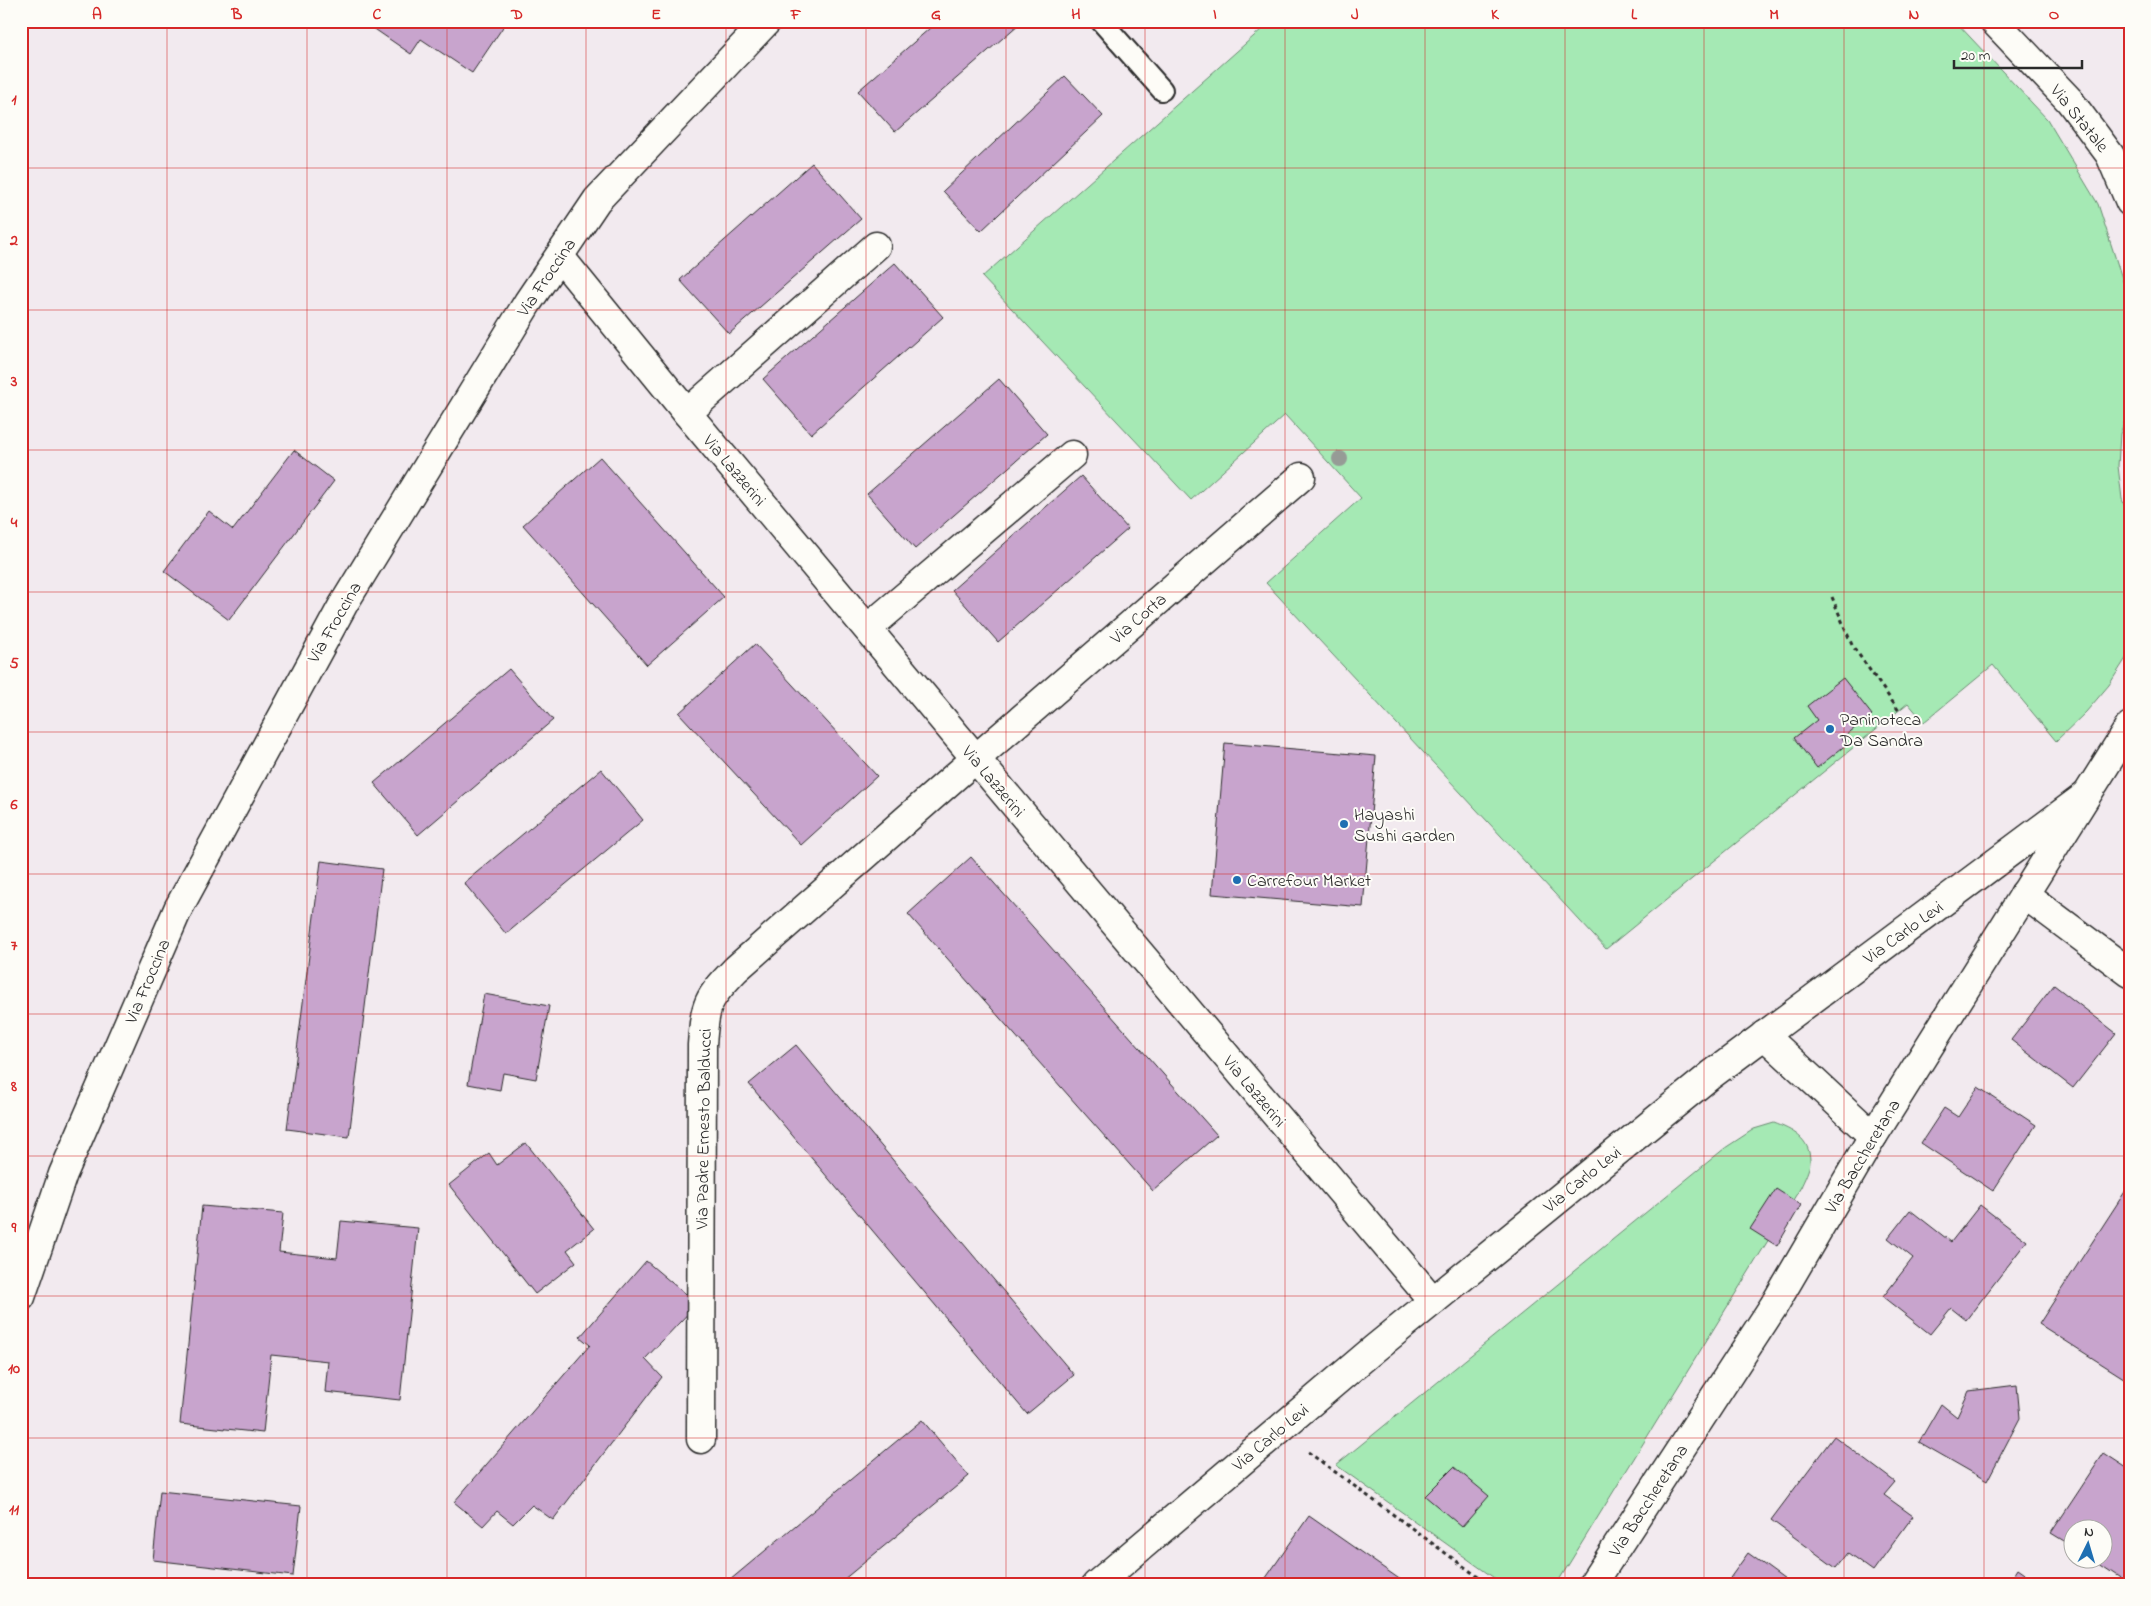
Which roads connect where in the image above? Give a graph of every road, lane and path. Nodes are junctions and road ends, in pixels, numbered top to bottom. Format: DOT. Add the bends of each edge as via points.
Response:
graph roads {
  1 [pos="767,21"];
  2 [pos="1101,21"];
  3 [pos="1994,21"];
  4 [pos="1162,90"];
  5 [pos="2130,202"];
  6 [pos="876,246"];
  7 [pos="560,257"];
  8 [pos="687,413"];
  9 [pos="1072,455"];
  10 [pos="1302,477"];
  11 [pos="1832,597"];
  12 [pos="868,628"];
  13 [pos="1899,711"];
  14 [pos="2130,726"];
  15 [pos="976,758"];
  16 [pos="2086,795"];
  17 [pos="2024,894"];
  18 [pos="2130,973"];
  19 [pos="1764,1035"];
  20 [pos="1873,1136"];
  21 [pos="21,1297"];
  22 [pos="1433,1301"];
  23 [pos="1279,1430"];
  24 [pos="701,1439"];
  25 [pos="1096,1585"];
  26 [pos="1489,1585"];
  27 [pos="1592,1585"];
  1 -- 7 [label="street, Via Froccina" via="597,200"];
  2 -- 4 [label="lane"];
  3 -- 5 [label="street, Via Statale" via="2070,100 2110,155"];
  6 -- 8 [label="street"];
  7 -- 8 [label="street, Via Lazzerini"];
  7 -- 21 [label="street, Via Froccina" via="528,302 343,605 178,909 63,1174"];
  8 -- 12 [label="street, Via Lazzerini"];
  9 -- 12 [label="street"];
  10 -- 15 [label="street, Via Corta"];
  11 -- 13 [label="path" via="1852,645"];
  12 -- 15 [label="street, Via Lazzerini"];
  14 -- 16 [label="street, Via Baccheretana"];
  15 -- 22 [label="street, Via Lazzerini"];
  15 -- 24 [label="street, Via Padre Ernesto Balducci" via="736,969 708,1001 702,1044"];
  16 -- 17 [label="street, Via Baccheretana"];
  16 -- 19 [label="street, Via Carlo Levi"];
  17 -- 18 [label="street"];
  17 -- 20 [label="street, Via Baccheretana"];
  19 -- 20 [label="street"];
  19 -- 22 [label="street, Via Carlo Levi"];
  20 -- 27 [label="street, Via Baccheretana" via="1773,1307"];
  22 -- 23 [label="street, Via Carlo Levi"];
  23 -- 25 [label="street, Via Carlo Levi"];
  23 -- 26 [label="path"];
}
